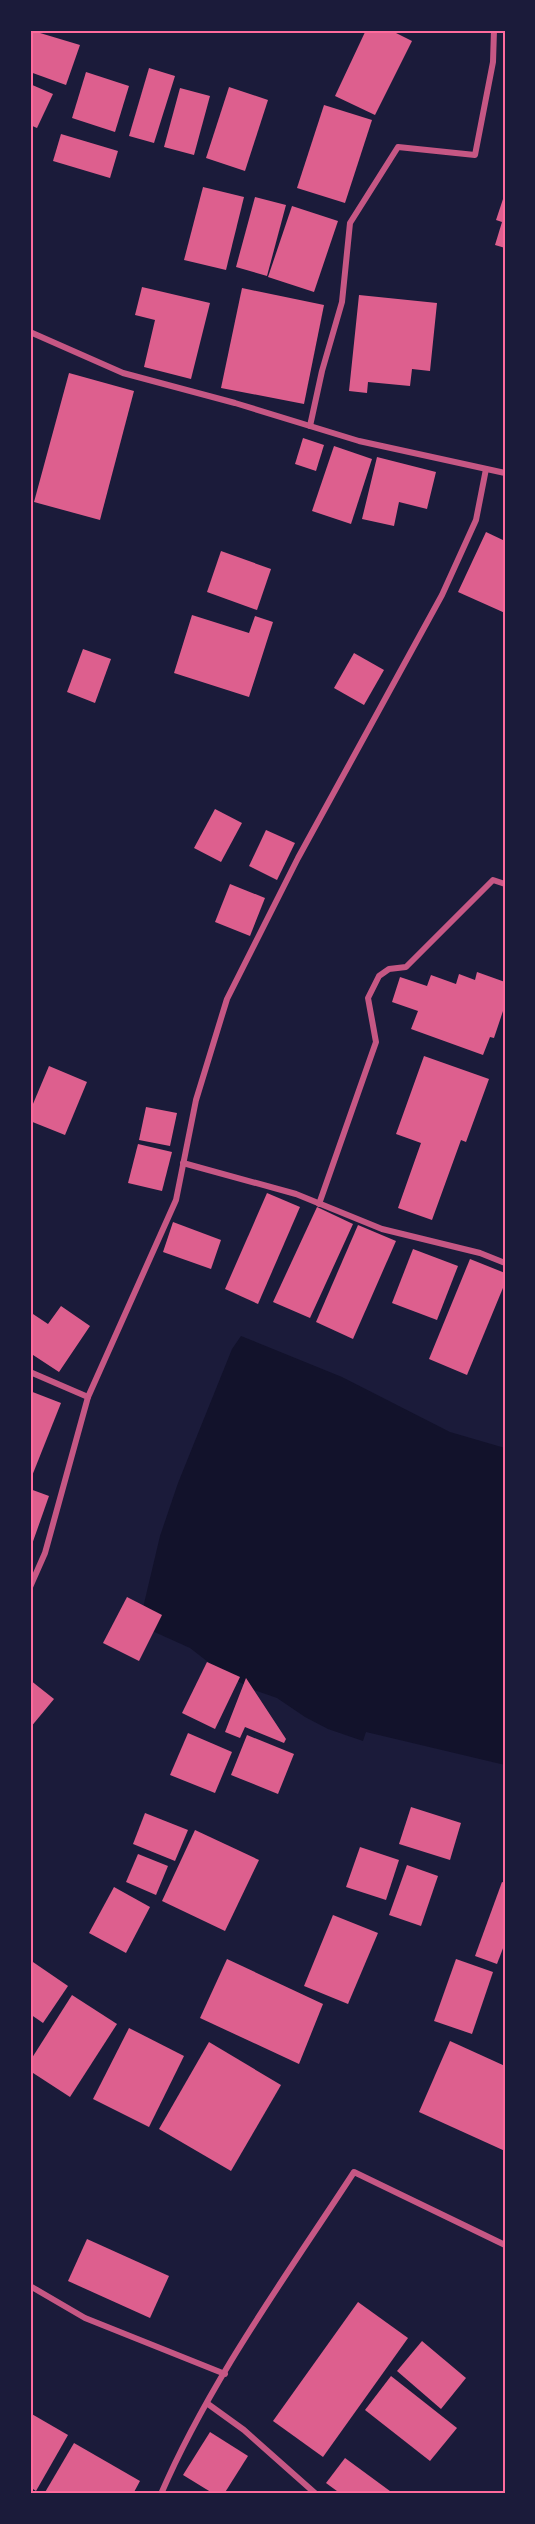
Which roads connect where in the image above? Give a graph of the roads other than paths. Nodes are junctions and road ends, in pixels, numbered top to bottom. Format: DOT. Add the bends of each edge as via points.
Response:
graph roads {
  1 [pos="494,30"];
  2 [pos="30,332"];
  3 [pos="310,426"];
  4 [pos="486,469"];
  5 [pos="505,473"];
  6 [pos="505,884"];
  7 [pos="183,1163"];
  8 [pos="319,1204"];
  9 [pos="505,1263"];
  10 [pos="30,1372"];
  11 [pos="88,1397"];
  12 [pos="30,1587"];
  13 [pos="505,2245"];
  14 [pos="30,2286"];
  15 [pos="225,2374"];
  16 [pos="208,2404"];
  17 [pos="161,2494"];
  18 [pos="316,2494"];
  1 -- 3 [label="street" via="493,62 475,155 398,147 350,223 342,302"];
  2 -- 3 [label="street" via="123,373"];
  3 -- 4 [label="street"];
  4 -- 5 [label="street"];
  4 -- 7 [label="street" via="476,520 442,595 298,858 227,999 196,1100"];
  6 -- 8 [label="street" via="493,880 406,967 389,969 379,976 368,998 376,1042"];
  7 -- 8 [label="street"];
  7 -- 11 [label="street" via="176,1200"];
  8 -- 9 [label="street" via="382,1229"];
  10 -- 11 [label="street"];
  11 -- 12 [label="street" via="45,1554"];
  13 -- 15 [label="street" via="354,2172"];
  14 -- 15 [label="street" via="85,2318"];
  15 -- 16 [label="street"];
  16 -- 17 [label="street"];
  16 -- 18 [label="street" via="244,2430"];
}
